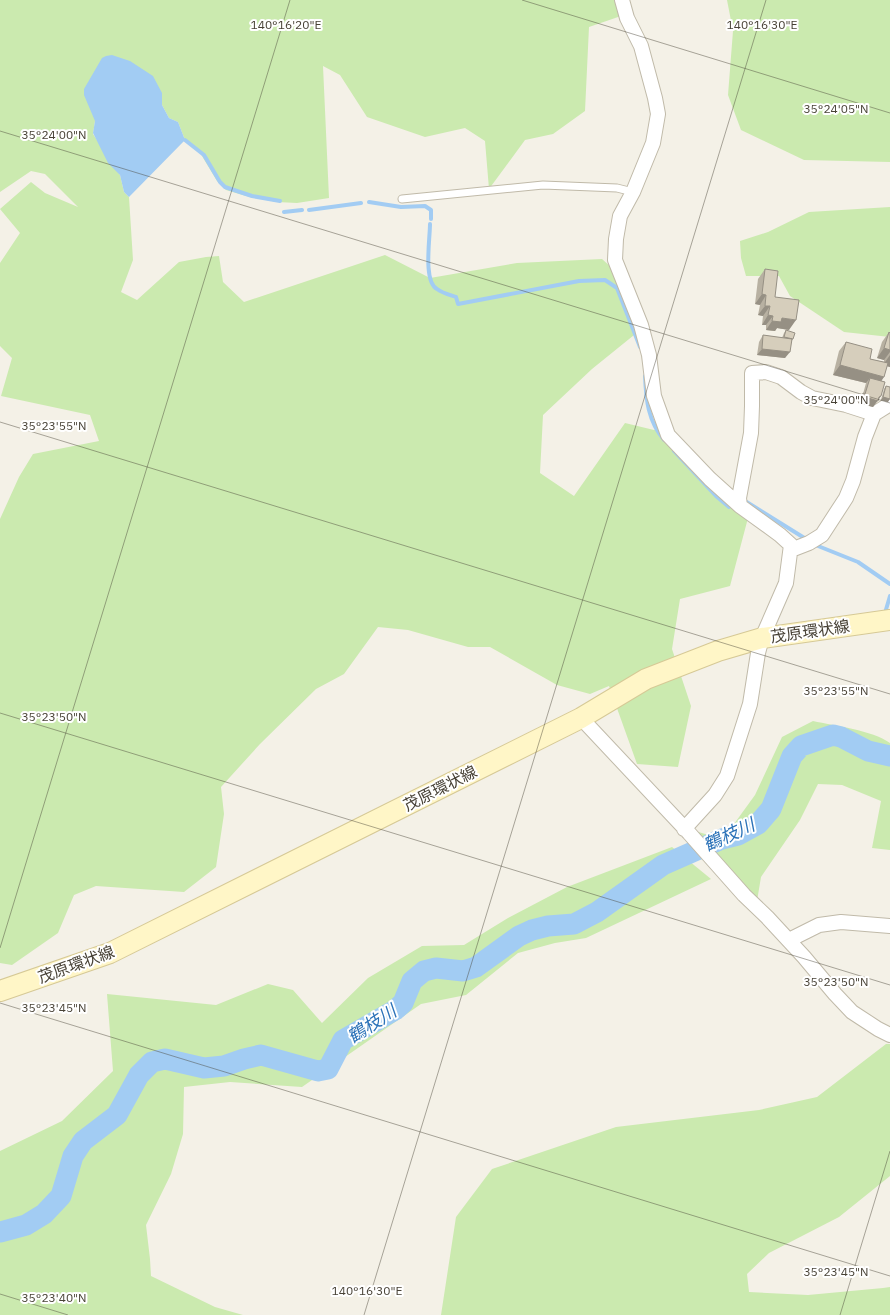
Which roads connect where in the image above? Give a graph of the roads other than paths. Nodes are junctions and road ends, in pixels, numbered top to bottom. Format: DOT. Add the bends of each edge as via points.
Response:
graph roads {
  1 [pos="622,0"];
  2 [pos="633,192"];
  3 [pos="402,199"];
  4 [pos="890,404"];
  5 [pos="874,414"];
  6 [pos="740,506"];
  7 [pos="790,550"];
  8 [pos="890,620"];
  9 [pos="762,638"];
  10 [pos="581,718"];
  11 [pos="687,831"];
  12 [pos="890,926"];
  13 [pos="789,940"];
  14 [pos="0,991"];
  15 [pos="890,1035"];
  1 -- 2 [label="street" via="640,46 658,114 653,143"];
  2 -- 3 [label="lane" via="617,188 543,185"];
  2 -- 6 [label="street" via="620,216 615,260 641,325 654,396 668,435"];
  4 -- 5 [label="street"];
  5 -- 6 [label="street" via="812,398 781,377 766,372 752,373 751,433"];
  5 -- 7 [label="street" via="846,498 822,535"];
  6 -- 7 [label="street" via="792,545"];
  7 -- 9 [label="street" via="786,582"];
  8 -- 9 [label="main road, 茂原環状線"];
  9 -- 10 [label="main road, 茂原環状線" via="646,679"];
  9 -- 11 [label="street" via="750,704 734,758 715,795"];
  10 -- 11 [label="street"];
  10 -- 14 [label="main road, 茂原環状線" via="110,953"];
  11 -- 13 [label="street"];
  12 -- 13 [label="street" via="841,922 819,925"];
  13 -- 15 [label="street" via="852,1012"];
}
